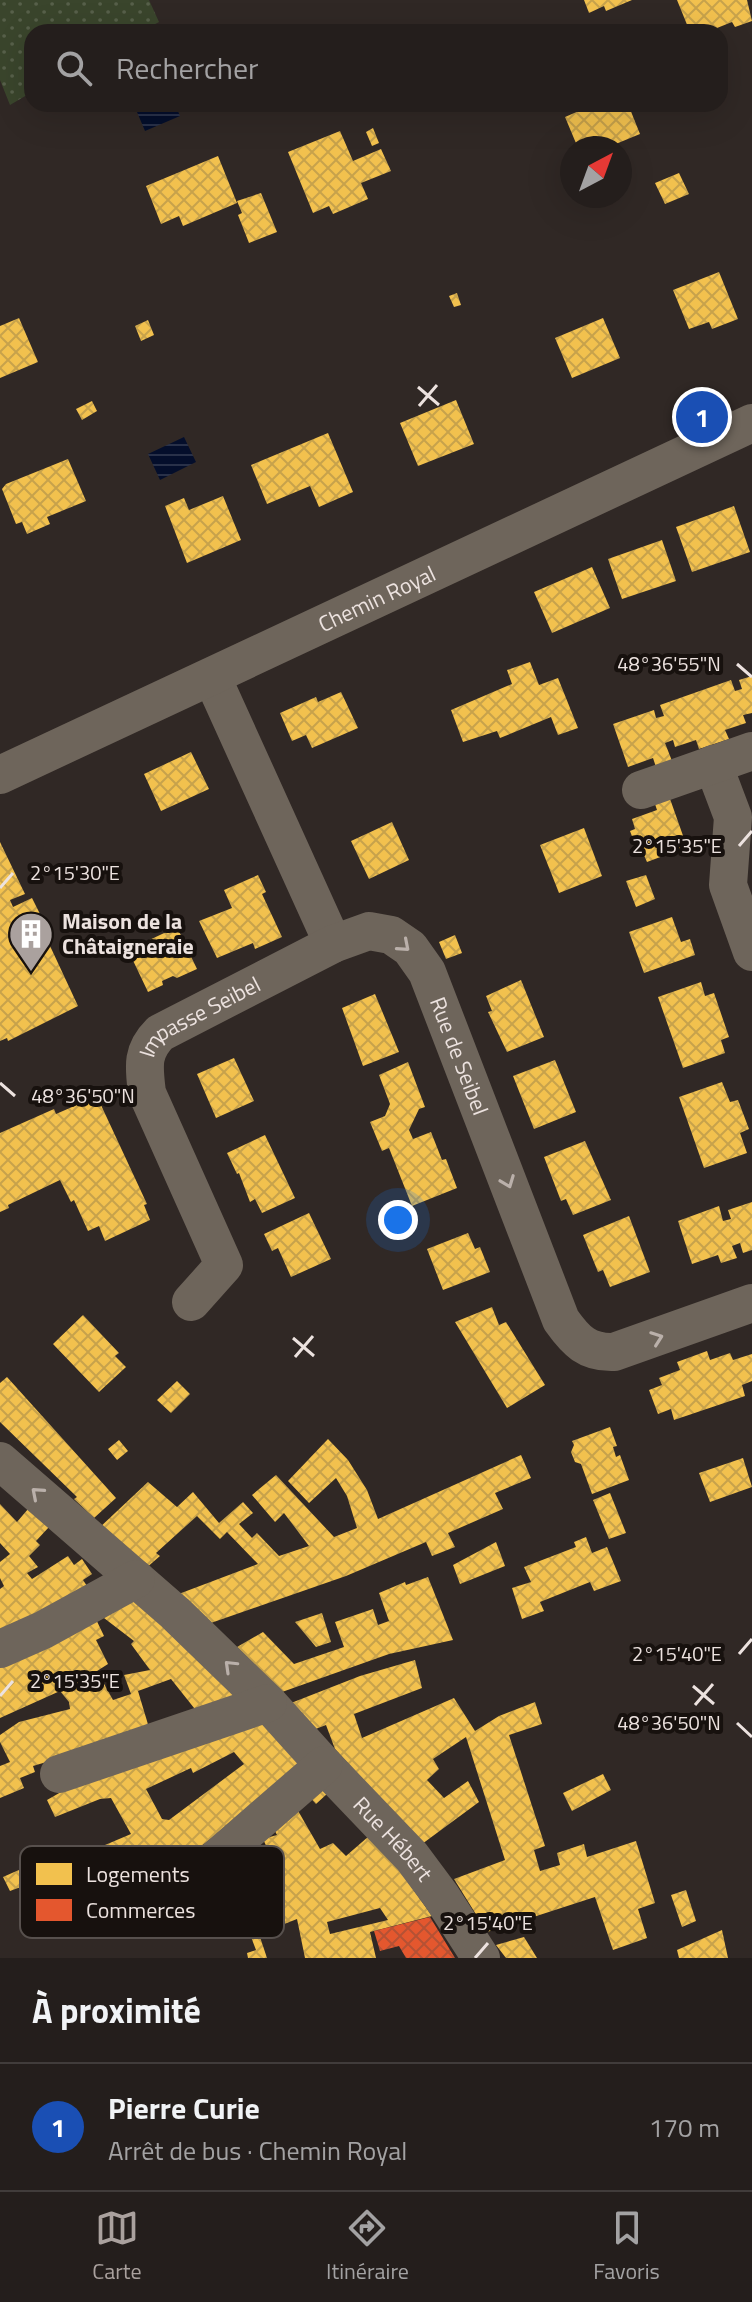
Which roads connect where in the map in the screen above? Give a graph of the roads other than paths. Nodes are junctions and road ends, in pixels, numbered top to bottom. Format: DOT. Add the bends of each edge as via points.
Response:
graph roads {
  1 [pos="752,423"];
  2 [pos="212,677"];
  3 [pos="752,751"];
  4 [pos="713,764"];
  5 [pos="0,775"];
  6 [pos="641,790"];
  7 [pos="333,944"];
  8 [pos="752,952"];
  9 [pos="191,1302"];
  10 [pos="752,1303"];
  11 [pos="0,1461"];
  12 [pos="136,1579"];
  13 [pos="0,1649"];
  14 [pos="268,1703"];
  15 [pos="324,1765"];
  16 [pos="59,1774"];
  17 [pos="231,1846"];
  18 [pos="481,1958"];
  1 -- 2 [label="street, Chemin Royal"];
  2 -- 5 [label="street, Chemin Royal"];
  2 -- 7 [label="street"];
  3 -- 4 [label="street"];
  4 -- 6 [label="street"];
  4 -- 8 [label="street" via="733,817 728,885"];
  7 -- 9 [label="street, Impasse Seibel" via="160,1033 148,1045 147,1093 224,1265"];
  7 -- 10 [label="street, Rue de Seibel, one-way" via="369,931 391,935 410,948 427,972 561,1320 585,1348 599,1353 623,1350"];
  12 -- 11 [label="street, Rue Hébert, one-way"];
  12 -- 13 [label="street"];
  14 -- 12 [label="street, Rue Hébert, one-way"];
  14 -- 15 [label="street, Rue Hébert"];
  14 -- 16 [label="street"];
  15 -- 17 [label="street"];
  15 -- 18 [label="street, Rue Hébert" via="412,1857"];
}
